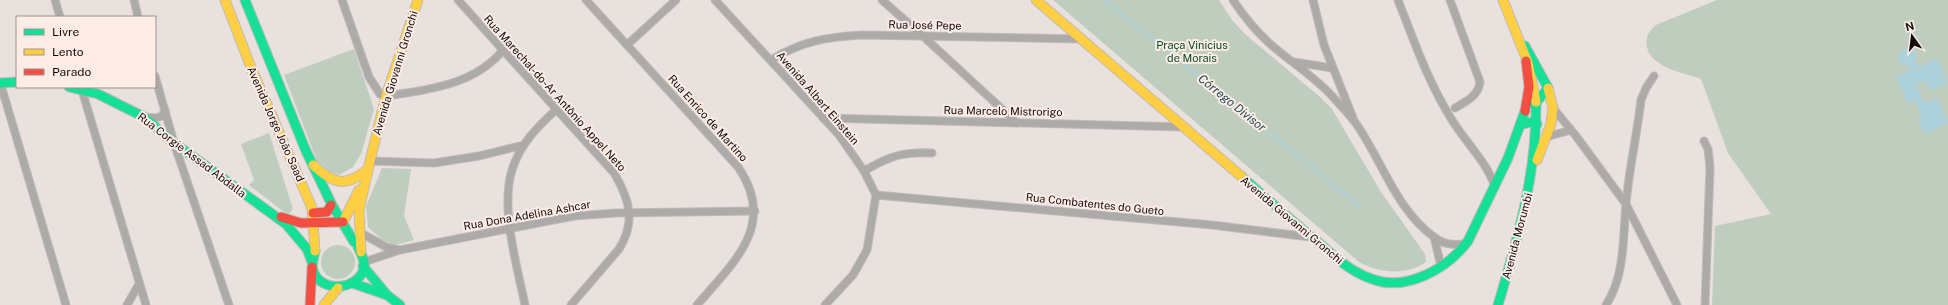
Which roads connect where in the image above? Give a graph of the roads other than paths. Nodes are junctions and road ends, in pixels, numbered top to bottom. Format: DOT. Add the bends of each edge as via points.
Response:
graph roads {
  1 [pos="55,0"];
  2 [pos="134,0"];
  3 [pos="225,0"];
  4 [pos="245,0"];
  5 [pos="342,0"];
  6 [pos="418,0"];
  7 [pos="458,0"];
  8 [pos="586,0"];
  9 [pos="676,0"];
  10 [pos="715,0"];
  11 [pos="882,0"];
  12 [pos="1036,0"];
  13 [pos="1233,0"];
  14 [pos="1313,0"];
  15 [pos="1398,0"];
  16 [pos="1450,0"];
  17 [pos="1503,0"];
  18 [pos="60,16"];
  19 [pos="138,16"];
  20 [pos="1518,36"];
  21 [pos="924,37"];
  22 [pos="1083,39"];
  23 [pos="627,45"];
  24 [pos="503,50"];
  25 [pos="771,60"];
  26 [pos="1526,61"];
  27 [pos="1294,62"];
  28 [pos="1332,68"];
  29 [pos="1654,76"];
  30 [pos="156,79"];
  31 [pos="16,82"];
  32 [pos="0,83"];
  33 [pos="81,88"];
  34 [pos="1548,88"];
  35 [pos="280,90"];
  36 [pos="263,95"];
  37 [pos="386,96"];
  38 [pos="1536,102"];
  39 [pos="1455,108"];
  40 [pos="1553,108"];
  41 [pos="557,109"];
  42 [pos="165,110"];
  43 [pos="144,117"];
  44 [pos="823,118"];
  45 [pos="1017,123"];
  46 [pos="1537,124"];
  47 [pos="1357,125"];
  48 [pos="1520,125"];
  49 [pos="1183,127"];
  50 [pos="1571,130"];
  51 [pos="1546,137"];
  52 [pos="1704,141"];
  53 [pos="174,143"];
  54 [pos="524,145"];
  55 [pos="932,152"];
  56 [pos="313,165"];
  57 [pos="369,165"];
  58 [pos="1534,167"];
  59 [pos="864,171"];
  60 [pos="1495,187"];
  61 [pos="876,195"];
  62 [pos="1626,204"];
  63 [pos="331,205"];
  64 [pos="269,211"];
  65 [pos="755,212"];
  66 [pos="629,213"];
  67 [pos="314,217"];
  68 [pos="343,222"];
  69 [pos="510,228"];
  70 [pos="361,233"];
  71 [pos="1311,237"];
  72 [pos="1434,237"];
  73 [pos="1465,244"];
  74 [pos="400,250"];
  75 [pos="361,252"];
  76 [pos="312,263"];
  77 [pos="363,264"];
  78 [pos="1441,266"];
  79 [pos="352,283"];
  80 [pos="139,284"];
  81 [pos="338,288"];
  82 [pos="387,295"];
  83 [pos="66,305"];
  84 [pos="128,305"];
  85 [pos="146,305"];
  86 [pos="229,305"];
  87 [pos="310,305"];
  88 [pos="324,305"];
  89 [pos="400,305"];
  90 [pos="525,305"];
  91 [pos="571,305"];
  92 [pos="697,305"];
  93 [pos="825,305"];
  94 [pos="1498,305"];
  95 [pos="1606,305"];
  96 [pos="1677,305"];
  97 [pos="1705,305"];
  1 -- 18 [label="street"];
  2 -- 19 [label="street"];
  3 -- 36 [label="main road, Avenida Jorge João Saad"];
  4 -- 35 [label="main road, Avenida Jorge João Saad"];
  5 -- 37 [label="street" via="369,77 380,94"];
  6 -- 37 [label="main road, Avenida Giovanni Gronchi"];
  7 -- 24 [label="street, Rua Marechal-do-Ar Antônio Appel Neto"];
  8 -- 23 [label="street, Rua Enrico de Martino"];
  9 -- 23 [label="street"];
  10 -- 25 [label="street, Avenida Albert Einstein"];
  11 -- 21 [label="street"];
  12 -- 22 [label="main road, Avenida Giovanni Gronchi"];
  13 -- 27 [label="street" via="1267,41"];
  14 -- 28 [label="street"];
  15 -- 60 [label="street" via="1434,90 1452,121 1487,169"];
  16 -- 39 [label="street" via="1480,77 1479,91"];
  17 -- 20 [label="main road, Avenida Morumbi"];
  20 -- 26 [label="main road, Avenida Morumbi"];
  20 -- 34 [label="main road, Avenida Morumbi"];
  21 -- 22 [label="street, Rua José Pepe"];
  21 -- 25 [label="street, Rua José Pepe" via="830,37 804,43"];
  21 -- 45 [label="street"];
  22 -- 49 [label="main road, Avenida Giovanni Gronchi"];
  23 -- 65 [label="street, Rua Enrico de Martino" via="738,167 746,179"];
  24 -- 37 [label="street" via="487,67 472,76"];
  24 -- 41 [label="street, Rua Marechal-do-Ar Antônio Appel Neto"];
  25 -- 44 [label="street, Avenida Albert Einstein"];
  26 -- 38 [label="main road, Avenida Morumbi" via="1535,87"];
  26 -- 48 [label="main road, Avenida Giovanni Gronchi" via="1528,93"];
  27 -- 28 [label="street"];
  27 -- 47 [label="street" via="1333,97"];
  28 -- 47 [label="street"];
  29 -- 62 [label="street" via="1641,100"];
  30 -- 42 [label="street"];
  31 -- 32 [label="main road"];
  32 -- 83 [label="street"];
  33 -- 43 [label="main road, Rua Corgie Assad Abdalla" via="115,101"];
  33 -- 80 [label="street"];
  34 -- 38 [label="main road, Avenida Giovanni Gronchi"];
  34 -- 40 [label="main road, Avenida Morumbi"];
  35 -- 36 [label="main road" via="271,85 266,88"];
  35 -- 56 [label="main road, Avenida Jorge João Saad"];
  36 -- 67 [label="main road, Avenida Jorge João Saad" via="300,178"];
  37 -- 57 [label="main road, Avenida Giovanni Gronchi"];
  38 -- 46 [label="main road, Avenida Morumbi"];
  38 -- 48 [label="main road, Avenida Giovanni Gronchi" via="1531,113"];
  40 -- 50 [label="street"];
  40 -- 51 [label="main road, Avenida Morumbi"];
  41 -- 54 [label="street"];
  41 -- 66 [label="street, Rua Marechal-do-Ar Antônio Appel Neto" via="614,173 622,186"];
  42 -- 43 [label="street" via="162,116"];
  42 -- 53 [label="street"];
  43 -- 53 [label="main road, Rua Corgie Assad Abdalla"];
  44 -- 45 [label="street, Rua Marcelo Mistrorigo"];
  44 -- 59 [label="street, Avenida Albert Einstein" via="839,135"];
  45 -- 49 [label="street, Rua Marcelo Mistrorigo"];
  46 -- 48 [label="main road" via="1531,122"];
  46 -- 58 [label="main road, Avenida Morumbi"];
  47 -- 72 [label="street" via="1408,212"];
  48 -- 60 [label="main road, Avenida Giovanni Gronchi"];
  49 -- 71 [label="main road, Avenida Giovanni Gronchi"];
  50 -- 51 [label="street"];
  50 -- 62 [label="street"];
  51 -- 58 [label="main road, Avenida Morumbi"];
  52 -- 97 [label="street" via="1710,162"];
  53 -- 64 [label="main road, Rua Corgie Assad Abdalla"];
  53 -- 86 [label="street"];
  54 -- 57 [label="street" via="491,154 443,162"];
  54 -- 69 [label="street" via="512,169 508,189"];
  55 -- 59 [label="street" via="901,154 886,158"];
  56 -- 57 [label="main road" via="325,176 338,182 352,181"];
  56 -- 63 [label="main road, Avenida Jorge João Saad"];
  57 -- 68 [label="main road, Avenida Giovanni Gronchi"];
  57 -- 70 [label="main road, Avenida Giovanni Gronchi" via="359,210"];
  58 -- 94 [label="main road, Avenida Morumbi"];
  59 -- 61 [label="street, Avenida Albert Einstein"];
  60 -- 73 [label="main road, Avenida Giovanni Gronchi"];
  61 -- 71 [label="street, Rua Combatentes do Gueto" via="1212,225"];
  61 -- 93 [label="street" via="867,250 853,275"];
  62 -- 95 [label="street" via="1618,279"];
  62 -- 96 [label="street"];
  63 -- 67 [label="main road" via="327,212"];
  63 -- 68 [label="main road, Avenida Jorge João Saad"];
  64 -- 67 [label="main road, Rua Corgie Assad Abdalla" via="293,222 301,223"];
  64 -- 76 [label="main road, Rua Corgie Assad Abdalla" via="286,224 301,241"];
  65 -- 66 [label="street, Rua Dona Adelina Ashcar"];
  65 -- 92 [label="street, Rua Enrico de Martino" via="744,249"];
  66 -- 69 [label="street, Rua Dona Adelina Ashcar" via="574,216"];
  66 -- 91 [label="street, Rua Marechal-do-Ar Antônio Appel Neto" via="628,230 619,249"];
  67 -- 68 [label="main road, Rua Corgie Assad Abdalla"];
  67 -- 76 [label="main road, Avenida Jorge João Saad" via="315,251"];
  68 -- 75 [label="main road, Avenida Jorge João Saad"];
  69 -- 74 [label="street, Rua Dona Adelina Ashcar"];
  69 -- 90 [label="street"];
  70 -- 74 [label="street, Rua Dona Adelina Ashcar" via="386,247"];
  70 -- 75 [label="main road, Avenida Giovanni Gronchi"];
  71 -- 78 [label="main road, Avenida Giovanni Gronchi" via="1353,270 1383,282 1410,281"];
  72 -- 73 [label="street" via="1447,244"];
  72 -- 78 [label="street"];
  73 -- 78 [label="main road, Avenida Giovanni Gronchi"];
  74 -- 77 [label="street, Rua Dona Adelina Ashcar"];
  75 -- 77 [label="main road"];
  76 -- 81 [label="main road, Rua Corgie Assad Abdalla" via="314,273 322,283"];
  76 -- 87 [label="main road"];
  77 -- 79 [label="main road" via="360,276"];
  77 -- 82 [label="main road"];
  79 -- 81 [label="main road"];
  79 -- 82 [label="main road"];
  80 -- 84 [label="street"];
  80 -- 85 [label="street"];
  81 -- 88 [label="main road"];
  82 -- 89 [label="main road"];
}
